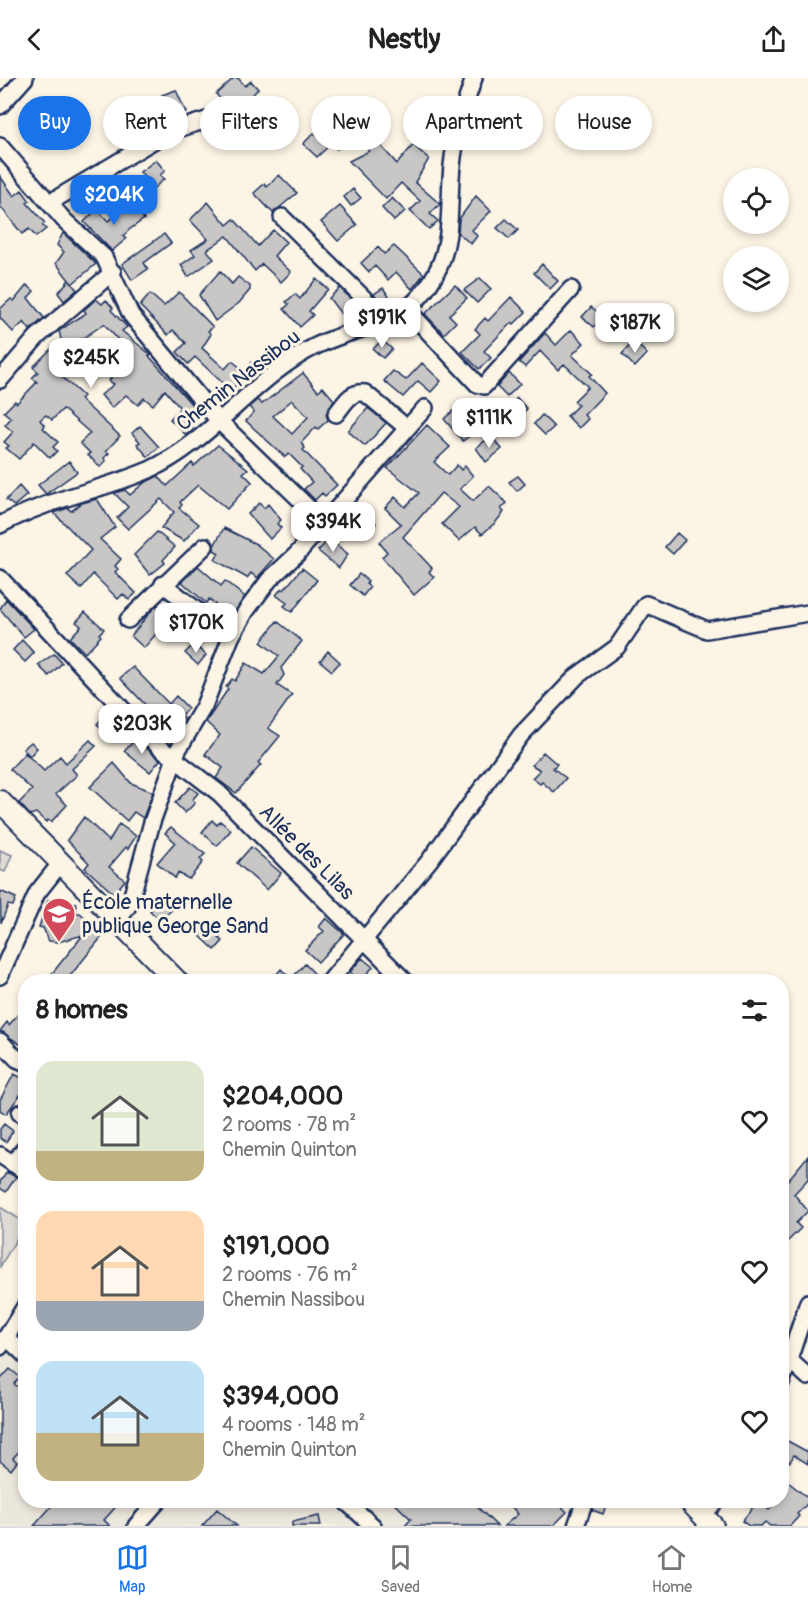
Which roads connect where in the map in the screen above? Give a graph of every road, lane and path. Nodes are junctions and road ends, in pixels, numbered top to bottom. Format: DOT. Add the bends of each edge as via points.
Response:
graph roads {
  1 [pos="25,78"];
  2 [pos="474,78"];
  3 [pos="0,106"];
  4 [pos="200,121"];
  5 [pos="0,146"];
  6 [pos="49,203"];
  7 [pos="282,217"];
  8 [pos="113,272"];
  9 [pos="571,289"];
  10 [pos="407,309"];
  11 [pos="388,322"];
  12 [pos="0,380"];
  13 [pos="424,408"];
  14 [pos="336,414"];
  15 [pos="218,420"];
  16 [pos="407,428"];
  17 [pos="3,520"];
  18 [pos="323,522"];
  19 [pos="205,546"];
  20 [pos="0,578"];
  21 [pos="164,584"];
  22 [pos="808,613"];
  23 [pos="128,620"];
  24 [pos="231,637"];
  25 [pos="175,759"];
  26 [pos="0,801"];
  27 [pos="60,864"];
  28 [pos="118,921"];
  29 [pos="364,939"];
  30 [pos="170,974"];
  31 [pos="340,974"];
  32 [pos="398,974"];
  33 [pos="0,976"];
  34 [pos="0,1041"];
  35 [pos="18,1060"];
  36 [pos="808,1302"];
  37 [pos="18,1321"];
  38 [pos="3,1342"];
  39 [pos="789,1350"];
  40 [pos="18,1351"];
  41 [pos="789,1360"];
  42 [pos="808,1377"];
  43 [pos="152,1508"];
  44 [pos="353,1508"];
  45 [pos="582,1508"];
  46 [pos="695,1508"];
  47 [pos="713,1508"];
  48 [pos="708,1524"];
  49 [pos="136,1526"];
  50 [pos="374,1526"];
  51 [pos="576,1526"];
  1 -- 3 [label="street"];
  2 -- 10 [label="street, Chemin Nassibou" via="460,117 444,251 430,283"];
  4 -- 6 [label="street" via="168,132"];
  5 -- 6 [label="street"];
  6 -- 8 [label="street" via="91,243"];
  7 -- 11 [label="street"];
  8 -- 12 [label="street" via="37,337"];
  8 -- 15 [label="street" via="131,315"];
  9 -- 10 [label="street" via="484,386 477,384"];
  10 -- 11 [label="street, Chemin Nassibou"];
  11 -- 15 [label="street, Chemin Nassibou" via="316,346"];
  13 -- 16 [label="street"];
  14 -- 16 [label="street" via="350,395 365,393"];
  15 -- 17 [label="street, Chemin Nassibou" via="175,455 148,470"];
  15 -- 18 [label="street"];
  16 -- 18 [label="street"];
  18 -- 24 [label="street" via="260,592"];
  19 -- 21 [label="street"];
  20 -- 25 [label="street, Allée des Lilas" via="143,731"];
  21 -- 23 [label="street"];
  21 -- 24 [label="street"];
  22 -- 29 [label="street" via="707,630 646,604 617,647 577,676 521,735 429,861"];
  24 -- 25 [label="street" via="204,706"];
  25 -- 28 [label="street" via="152,822 130,903"];
  25 -- 29 [label="street, Allée des Lilas" via="219,792"];
  26 -- 27 [label="main road"];
  27 -- 28 [label="main road"];
  27 -- 33 [label="street" via="37,892"];
  28 -- 30 [label="main road"];
  29 -- 31 [label="street"];
  29 -- 32 [label="street, Allée des Lilas"];
  34 -- 35 [label="street"];
  36 -- 39 [label="street"];
  37 -- 38 [label="street"];
  38 -- 40 [label="street"];
  41 -- 42 [label="street"];
  43 -- 49 [label="street"];
  44 -- 50 [label="street"];
  45 -- 51 [label="street"];
  46 -- 48 [label="main road"];
  47 -- 48 [label="street"];
}
